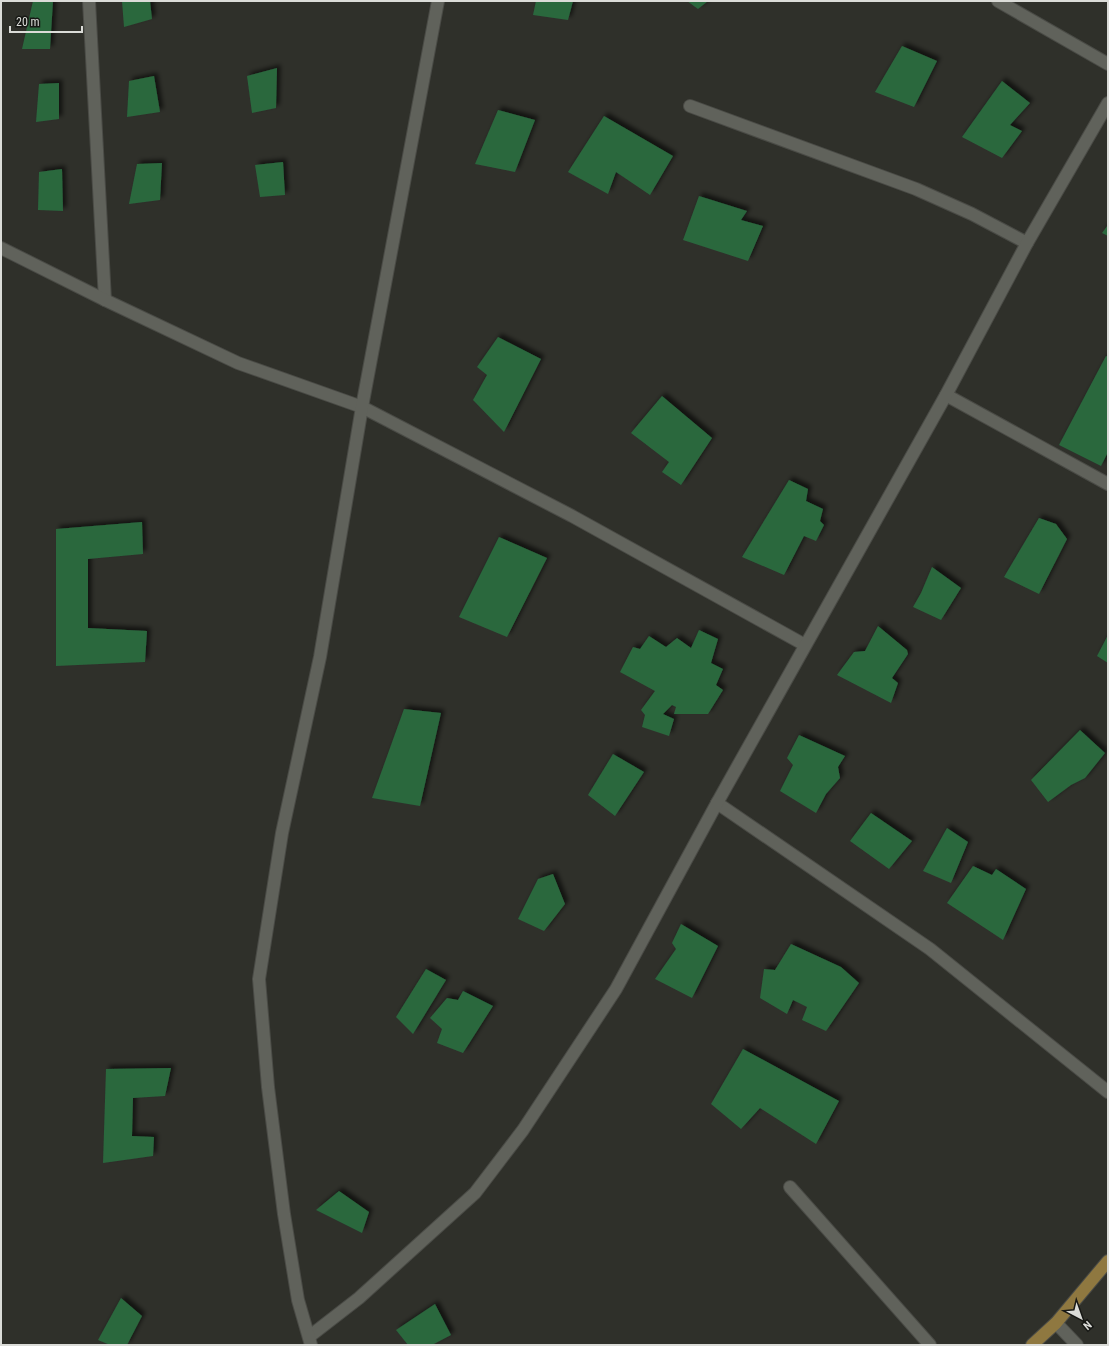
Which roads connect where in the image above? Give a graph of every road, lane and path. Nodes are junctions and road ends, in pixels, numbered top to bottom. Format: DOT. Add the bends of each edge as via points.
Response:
graph roads {
  1 [pos="89,1"];
  2 [pos="438,1"];
  3 [pos="998,1"];
  4 [pos="1108,64"];
  5 [pos="1108,103"];
  6 [pos="690,106"];
  7 [pos="1027,243"];
  8 [pos="1,248"];
  9 [pos="105,300"];
  10 [pos="946,395"];
  11 [pos="362,407"];
  12 [pos="1108,484"];
  13 [pos="805,645"];
  14 [pos="717,803"];
  15 [pos="1108,1092"];
  16 [pos="790,1186"];
  17 [pos="1108,1261"];
  18 [pos="1056,1322"];
  19 [pos="310,1340"];
  20 [pos="930,1345"];
  21 [pos="1032,1345"];
  22 [pos="1077,1345"];
  1 -- 9 [label="street"];
  2 -- 11 [label="street"];
  3 -- 4 [label="street"];
  5 -- 7 [label="street"];
  6 -- 7 [label="street" via="916,189 972,214"];
  7 -- 10 [label="street"];
  8 -- 9 [label="street"];
  9 -- 11 [label="street" via="238,363"];
  10 -- 12 [label="street"];
  10 -- 13 [label="street"];
  11 -- 13 [label="street" via="572,516"];
  11 -- 19 [label="street" via="320,657 282,833 259,979 268,1087 284,1214 298,1300"];
  13 -- 14 [label="street"];
  14 -- 15 [label="street" via="930,949"];
  14 -- 19 [label="street" via="616,989 518,1137 475,1193"];
  16 -- 20 [label="street"];
  17 -- 18 [label="main road"];
  18 -- 21 [label="main road"];
  18 -- 22 [label="street"];
}
